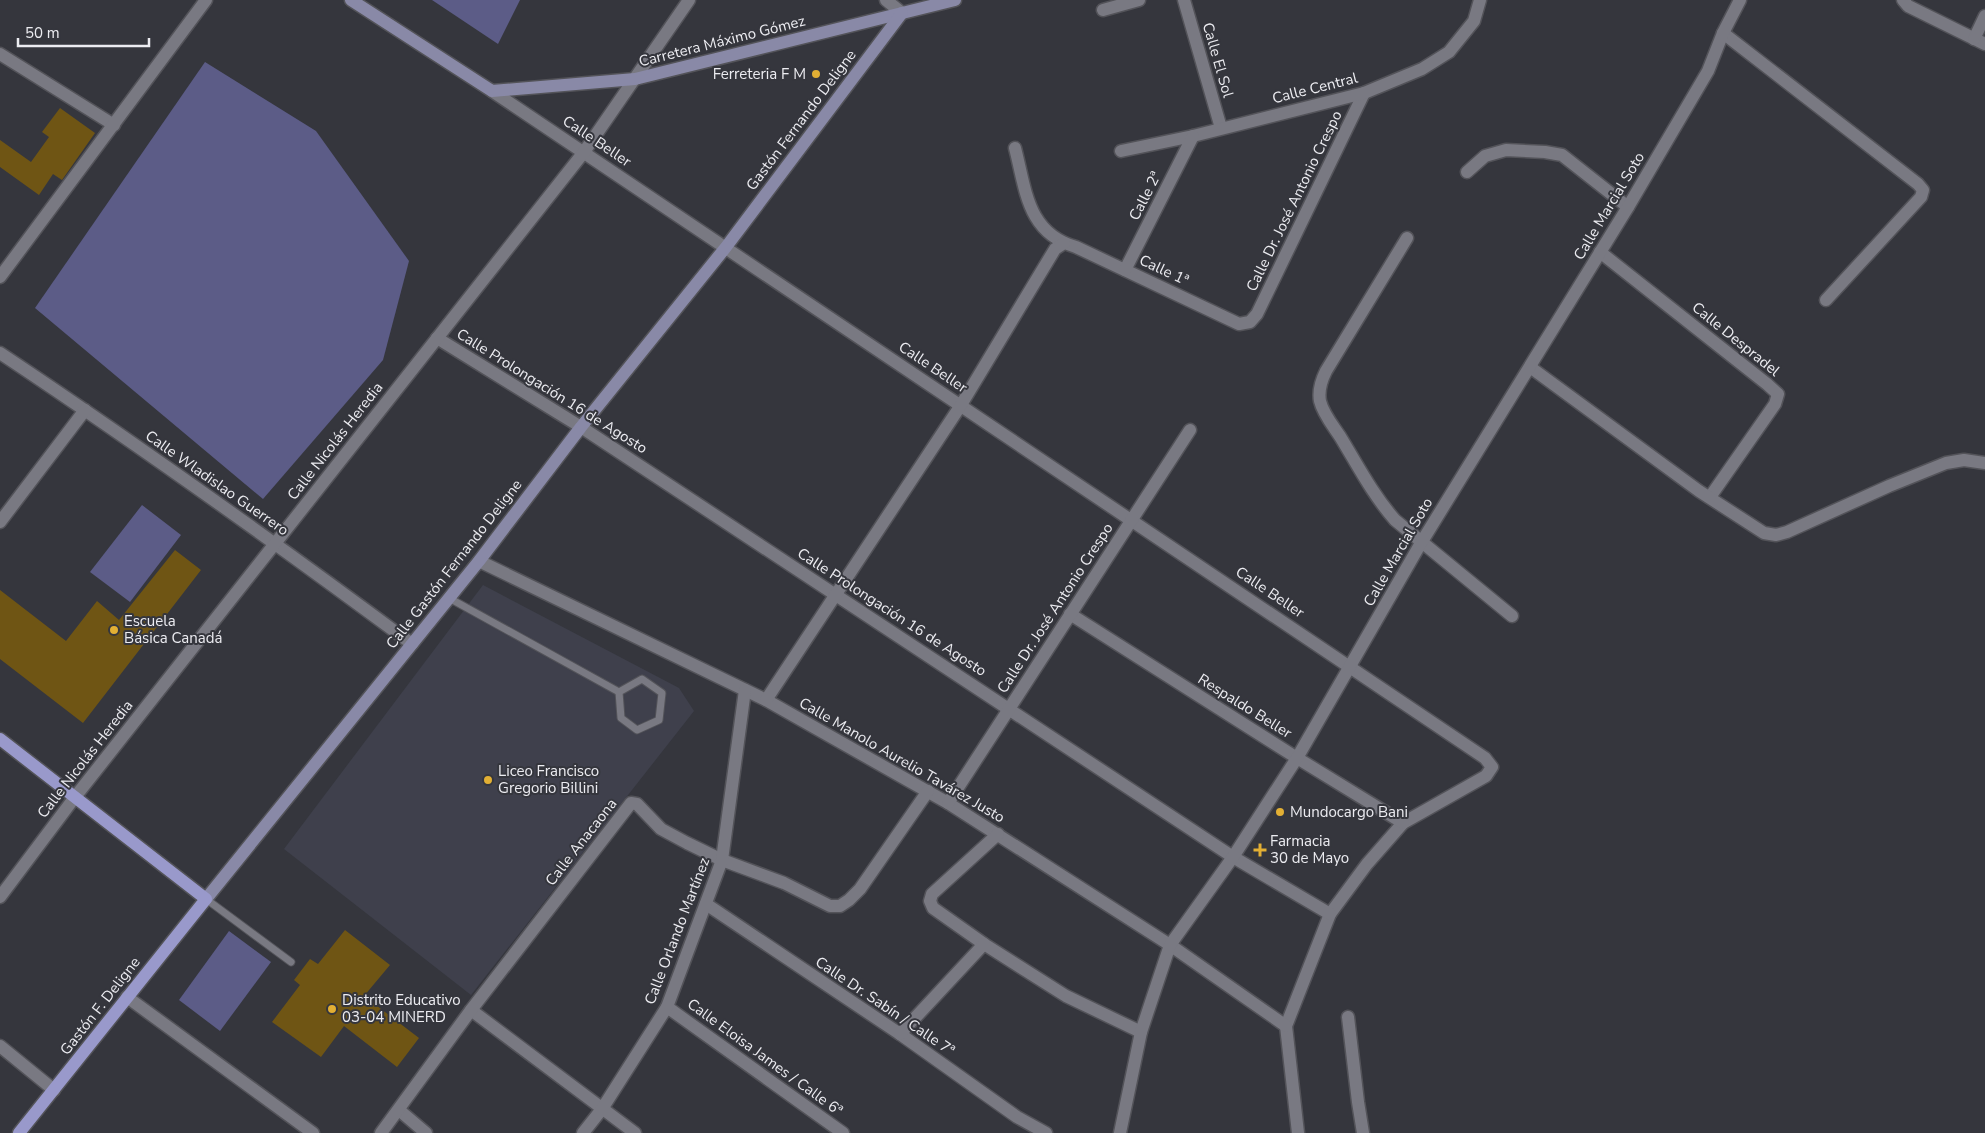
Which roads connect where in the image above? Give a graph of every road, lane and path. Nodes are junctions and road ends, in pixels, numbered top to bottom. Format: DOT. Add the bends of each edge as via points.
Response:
graph roads {
  1 [pos="206,0"];
  2 [pos="351,0"];
  3 [pos="689,0"];
  4 [pos="886,0"];
  5 [pos="955,0"];
  6 [pos="1139,0"];
  7 [pos="1184,0"];
  8 [pos="1480,0"];
  9 [pos="1740,0"];
  10 [pos="1903,0"];
  11 [pos="1103,10"];
  12 [pos="902,13"];
  13 [pos="1985,16"];
  14 [pos="1723,34"];
  15 [pos="1979,41"];
  16 [pos="0,54"];
  17 [pos="635,79"];
  18 [pos="492,91"];
  19 [pos="1364,93"];
  20 [pos="114,125"];
  21 [pos="1221,128"];
  22 [pos="1193,136"];
  23 [pos="1015,148"];
  24 [pos="1121,151"];
  25 [pos="584,152"];
  26 [pos="1467,172"];
  27 [pos="1628,207"];
  28 [pos="1407,238"];
  29 [pos="1064,243"];
  30 [pos="726,247"];
  31 [pos="1600,252"];
  32 [pos="1125,270"];
  33 [pos="0,277"];
  34 [pos="1826,300"];
  35 [pos="1250,322"];
  36 [pos="437,338"];
  37 [pos="0,353"];
  38 [pos="1530,367"];
  39 [pos="961,405"];
  40 [pos="85,410"];
  41 [pos="581,427"];
  42 [pos="1190,430"];
  43 [pos="1985,462"];
  44 [pos="1710,497"];
  45 [pos="1132,519"];
  46 [pos="0,522"];
  47 [pos="1422,543"];
  48 [pos="276,544"];
  49 [pos="479,561"];
  50 [pos="836,594"];
  51 [pos="449,598"];
  52 [pos="1070,614"];
  53 [pos="1512,616"];
  54 [pos="412,644"];
  55 [pos="1351,666"];
  56 [pos="745,690"];
  57 [pos="619,692"];
  58 [pos="766,700"];
  59 [pos="1009,708"];
  60 [pos="0,739"];
  61 [pos="1297,758"];
  62 [pos="928,791"];
  63 [pos="75,797"];
  64 [pos="948,803"];
  65 [pos="1403,823"];
  66 [pos="998,834"];
  67 [pos="1233,857"];
  68 [pos="722,860"];
  69 [pos="0,896"];
  70 [pos="206,899"];
  71 [pos="706,904"];
  72 [pos="1330,914"];
  73 [pos="984,944"];
  74 [pos="1170,945"];
  75 [pos="291,962"];
  76 [pos="127,997"];
  77 [pos="668,1006"];
  78 [pos="471,1010"];
  79 [pos="1348,1017"];
  80 [pos="1286,1026"];
  81 [pos="1141,1032"];
  82 [pos="900,1034"];
  83 [pos="0,1046"];
  84 [pos="54,1090"];
  85 [pos="602,1109"];
  86 [pos="399,1110"];
  87 [pos="19,1133"];
  88 [pos="313,1133"];
  89 [pos="381,1133"];
  90 [pos="426,1133"];
  91 [pos="583,1133"];
  92 [pos="635,1133"];
  93 [pos="843,1133"];
  94 [pos="1046,1133"];
  95 [pos="1120,1133"];
  96 [pos="1298,1133"];
  97 [pos="1363,1133"];
  1 -- 20 [label="street"];
  2 -- 18 [label="street, Calle Beller"];
  3 -- 17 [label="street, Calle Nicolás Heredia"];
  4 -- 12 [label="street"];
  5 -- 12 [label="street, Carretera Máximo Gómez"];
  6 -- 11 [label="street"];
  7 -- 21 [label="street, Calle El Sol"];
  8 -- 19 [label="street, Calle Central" via="1474,22 1449,52 1422,69"];
  9 -- 14 [label="street, Calle Marcial Soto"];
  10 -- 15 [label="street" via="1908,6"];
  12 -- 17 [label="street, Carretera Máximo Gómez"];
  12 -- 30 [label="street, Gastón Fernando Deligne"];
  13 -- 15 [label="street"];
  14 -- 27 [label="street, Calle Marcial Soto" via="1708,71"];
  14 -- 34 [label="street" via="1923,190"];
  16 -- 20 [label="street"];
  17 -- 18 [label="street, Carretera Máximo Gómez"];
  17 -- 25 [label="street, Calle Nicolás Heredia"];
  18 -- 25 [label="street, Calle Beller"];
  19 -- 21 [label="street, Calle Central"];
  19 -- 35 [label="street, Calle Dr. José Antonio Crespo" via="1257,314"];
  20 -- 33 [label="street"];
  21 -- 22 [label="street, Calle Central"];
  22 -- 24 [label="street, Calle Central"];
  22 -- 32 [label="street, Calle 2ª"];
  23 -- 29 [label="street, Calle 1ª" via="1032,214 1042,227"];
  25 -- 30 [label="street, Calle Beller"];
  25 -- 36 [label="street, Calle Nicolás Heredia"];
  26 -- 27 [label="street" via="1485,156 1506,150 1562,155"];
  27 -- 31 [label="street, Calle Marcial Soto"];
  28 -- 47 [label="street" via="1326,371 1320,383 1320,401 1381,504 1394,520"];
  29 -- 32 [label="street, Calle 1ª"];
  29 -- 39 [label="street" via="1055,249"];
  30 -- 39 [label="street, Calle Beller"];
  30 -- 41 [label="street, Calle Gastón Fernando Deligne"];
  31 -- 38 [label="street, Calle Marcial Soto"];
  31 -- 44 [label="street, Calle Despradel" via="1778,394 1776,404"];
  32 -- 35 [label="street, Calle 1ª" via="1239,324"];
  36 -- 41 [label="street, Calle Prolongación 16 de Agosto"];
  36 -- 48 [label="street, Calle Nicolás Heredia"];
  37 -- 40 [label="street, Calle Wladislao Guerrero"];
  38 -- 44 [label="street"];
  38 -- 47 [label="street, Calle Marcial Soto"];
  39 -- 45 [label="street, Calle Beller"];
  39 -- 50 [label="street"];
  40 -- 46 [label="street"];
  40 -- 48 [label="street, Calle Wladislao Guerrero"];
  41 -- 49 [label="street, Calle Gastón Fernando Deligne"];
  41 -- 50 [label="street, Calle Prolongación 16 de Agosto"];
  42 -- 45 [label="street, Calle Dr. José Antonio Crespo"];
  43 -- 44 [label="street" via="1964,460 1946,463 1776,535 1764,533"];
  45 -- 52 [label="street, Calle Dr. José Antonio Crespo"];
  45 -- 55 [label="street, Calle Beller"];
  47 -- 53 [label="street"];
  47 -- 55 [label="street, Calle Marcial Soto"];
  48 -- 54 [label="street, Calle Wladislao Guerrero"];
  48 -- 63 [label="street, Calle Nicolás Heredia"];
  49 -- 51 [label="street, Calle Gastón Fernando Deligne"];
  49 -- 56 [label="street, Calle Manolo Aurelio Tavárez Justo"];
  50 -- 58 [label="street"];
  50 -- 59 [label="street, Calle Prolongación 16 de Agosto"];
  51 -- 54 [label="street, Calle Gastón Fernando Deligne"];
  51 -- 57 [label="lane"];
  52 -- 59 [label="street, Calle Dr. José Antonio Crespo"];
  52 -- 61 [label="street, Respaldo Beller"];
  54 -- 70 [label="street, Calle Gastón Fernando Deligne"];
  55 -- 61 [label="street, Calle Marcial Soto"];
  55 -- 65 [label="street, Calle Beller" via="1485,758 1492,767 1486,776"];
  56 -- 58 [label="street, Calle Manolo Aurelio Tavárez Justo"];
  56 -- 68 [label="street, Calle Orlando Martínez"];
  57 -- 57 [label="lane" via="621,718 637,730 659,720 662,693 642,678"];
  58 -- 62 [label="street, Calle Manolo Aurelio Tavárez Justo"];
  59 -- 64 [label="street, Calle Dr. José Antonio Crespo"];
  59 -- 67 [label="street, Calle Prolongación 16 de Agosto"];
  60 -- 63 [label="main road"];
  61 -- 65 [label="street, Respaldo Beller"];
  61 -- 67 [label="street, Calle Marcial Soto"];
  62 -- 64 [label="street, Calle Manolo Aurelio Tavárez Justo"];
  62 -- 68 [label="street, Calle Anacaona" via="860,889 840,906 830,906 784,883"];
  63 -- 69 [label="street, Calle Nicolás Heredia"];
  63 -- 70 [label="main road"];
  64 -- 66 [label="street, Calle Manolo Aurelio Tavárez Justo"];
  65 -- 72 [label="street"];
  66 -- 73 [label="street" via="932,894 930,901 933,908"];
  66 -- 74 [label="street, Calle Manolo Aurelio Tavárez Justo"];
  67 -- 72 [label="street, Calle Prolongación 16 de Agosto"];
  67 -- 74 [label="street, Calle Marcial Soto"];
  68 -- 71 [label="street, Calle Orlando Martínez"];
  68 -- 78 [label="street, Calle Anacaona" via="662,828 637,804 631,803"];
  70 -- 75 [label="lane"];
  70 -- 76 [label="main road, Gastón F. Deligne"];
  71 -- 77 [label="street, Calle Orlando Martínez"];
  71 -- 82 [label="street, Calle Dr. Sabín / Calle 7ª"];
  72 -- 80 [label="street"];
  73 -- 81 [label="street" via="1066,996"];
  73 -- 82 [label="street"];
  74 -- 80 [label="street, Calle Manolo Aurelio Tavárez Justo"];
  74 -- 81 [label="street, Calle Marcial Soto"];
  76 -- 84 [label="main road, Gastón F. Deligne"];
  76 -- 88 [label="street"];
  77 -- 85 [label="street, Calle Orlando Martínez"];
  77 -- 93 [label="street, Calle Eloisa James / Calle 6ª"];
  78 -- 85 [label="street"];
  78 -- 86 [label="street, Calle Anacaona"];
  79 -- 97 [label="street"];
  80 -- 96 [label="street"];
  81 -- 95 [label="street, Calle Marcial Soto"];
  82 -- 94 [label="street, Calle Dr. Sabín / Calle 7ª" via="1017,1118"];
  83 -- 84 [label="street"];
  84 -- 87 [label="main road, Gastón F. Deligne"];
  85 -- 91 [label="street, Calle Orlando Martínez"];
  85 -- 92 [label="street"];
  86 -- 89 [label="street, Calle Anacaona"];
  86 -- 90 [label="street"];
}
